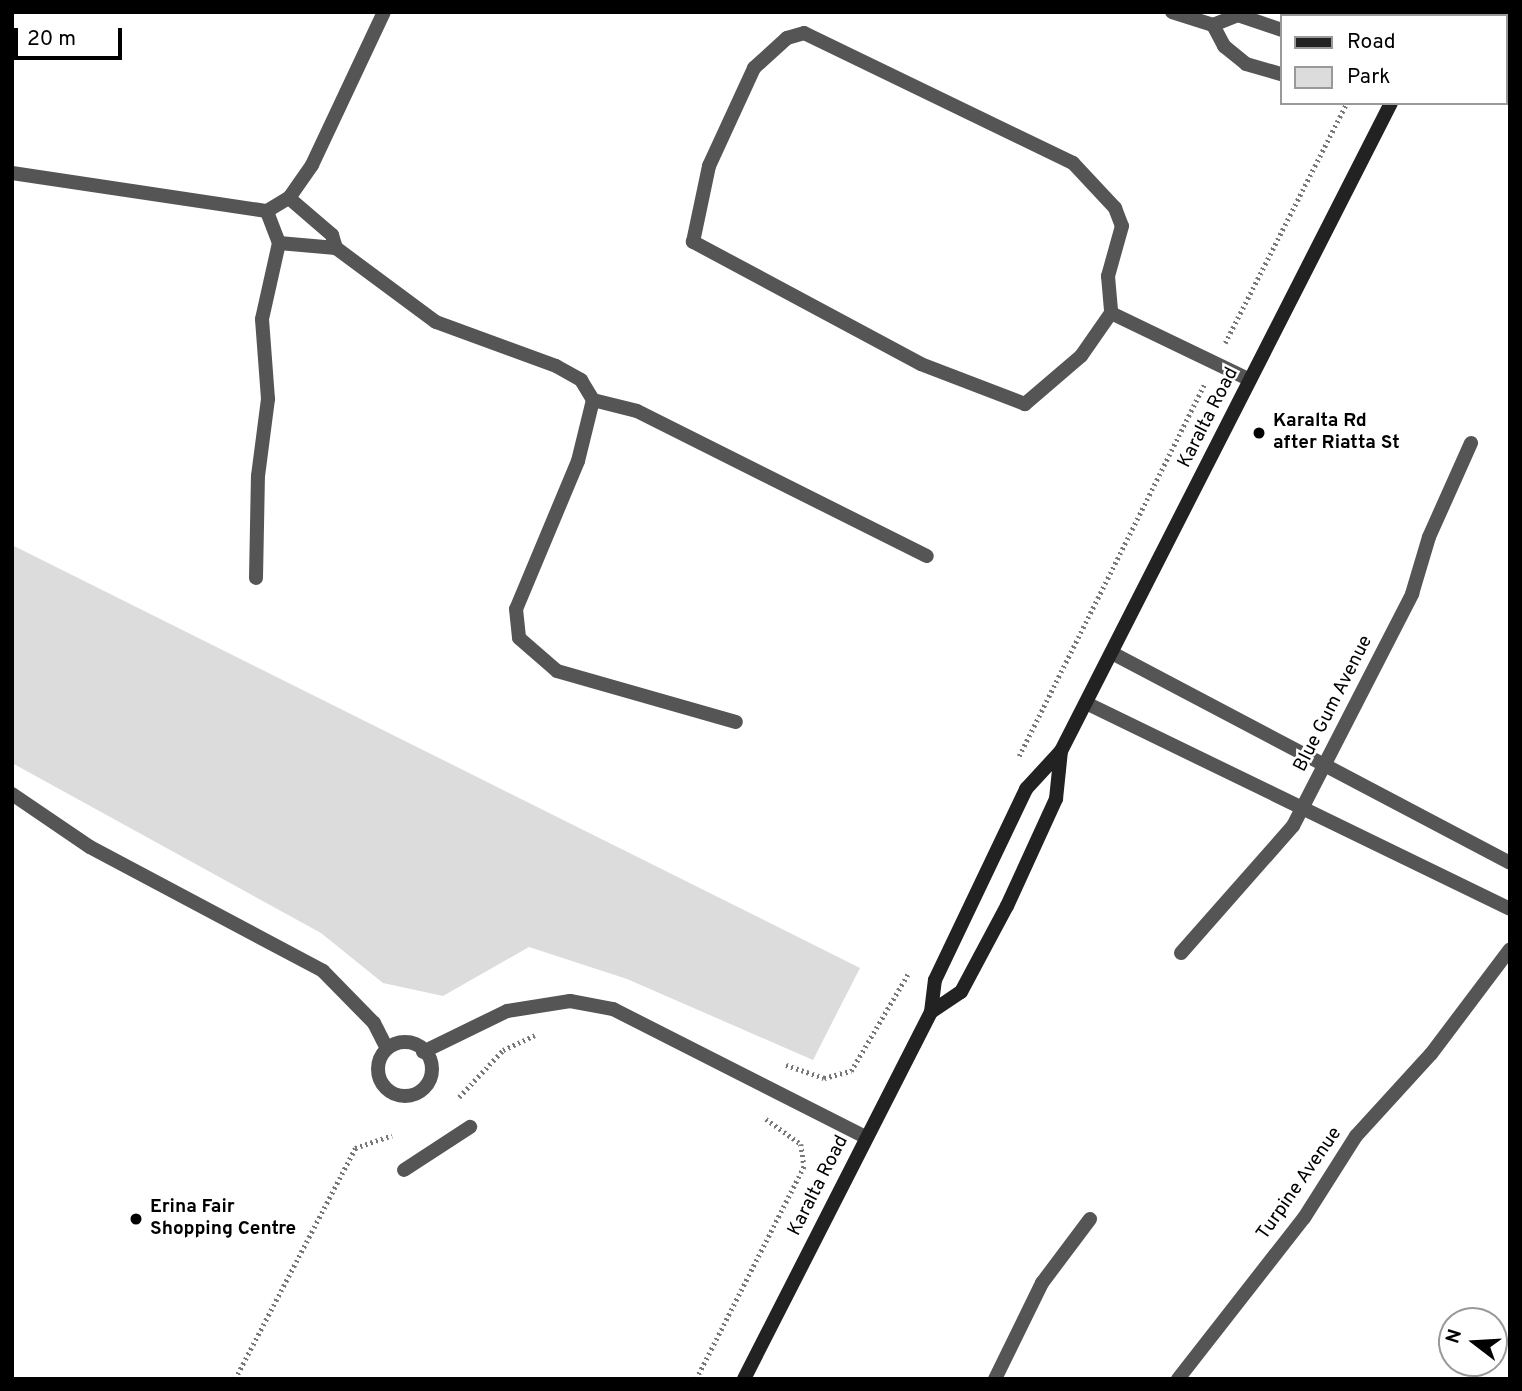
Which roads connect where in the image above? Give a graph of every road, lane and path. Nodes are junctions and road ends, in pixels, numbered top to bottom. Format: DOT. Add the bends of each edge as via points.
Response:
graph roads {
  1 [pos="384,12"];
  2 [pos="1172,12"];
  3 [pos="1213,25"];
  4 [pos="1280,29"];
  5 [pos="1280,73"];
  6 [pos="1346,105"];
  7 [pos="1385,105"];
  8 [pos="12,173"];
  9 [pos="289,198"];
  10 [pos="267,211"];
  11 [pos="279,243"];
  12 [pos="336,247"];
  13 [pos="1111,313"];
  14 [pos="1215,362"];
  15 [pos="1250,380"];
  16 [pos="593,400"];
  17 [pos="1471,443"];
  18 [pos="927,556"];
  19 [pos="256,578"];
  20 [pos="1112,653"];
  21 [pos="1086,703"];
  22 [pos="736,722"];
  23 [pos="1061,751"];
  24 [pos="1013,767"];
  25 [pos="1322,769"];
  26 [pos="12,794"];
  27 [pos="1304,806"];
  28 [pos="1510,863"];
  29 [pos="1510,909"];
  30 [pos="1510,949"];
  31 [pos="1181,953"];
  32 [pos="917,957"];
  33 [pos="931,1012"];
  34 [pos="545,1033"];
  35 [pos="387,1048"];
  36 [pos="423,1052"];
  37 [pos="776,1060"];
  38 [pos="460,1097"];
  39 [pos="470,1127"];
  40 [pos="392,1135"];
  41 [pos="865,1137"];
  42 [pos="807,1160"];
  43 [pos="404,1170"];
  44 [pos="1090,1220"];
  45 [pos="234,1379"];
  46 [pos="696,1379"];
  47 [pos="744,1379"];
  48 [pos="995,1379"];
  49 [pos="1178,1379"];
  1 -- 9 [label="street" via="312,165"];
  2 -- 3 [label="street"];
  3 -- 4 [label="street" via="1238,15"];
  3 -- 5 [label="street" via="1224,46 1246,64"];
  6 -- 14 [label="path"];
  7 -- 15 [label="street, Karalta Road"];
  8 -- 10 [label="street"];
  9 -- 10 [label="street"];
  9 -- 12 [label="street" via="332,235"];
  10 -- 11 [label="street"];
  11 -- 12 [label="street"];
  11 -- 19 [label="street" via="262,319 268,399 258,476"];
  12 -- 16 [label="street" via="436,322 556,366 581,380"];
  13 -- 13 [label="street" via="1100,335 1048,386 1025,404 1009,402 920,364 704,251 693,242 709,166 754,68 787,38 804,33 1081,168 1100,186 1122,226 1108,276"];
  13 -- 14 [label="street"];
  14 -- 15 [label="street"];
  14 -- 24 [label="path"];
  15 -- 20 [label="street, Karalta Road"];
  16 -- 18 [label="street" via="637,411"];
  16 -- 22 [label="street" via="578,460 516,609 519,638 557,671"];
  17 -- 25 [label="street, Blue Gum Avenue" via="1429,537 1412,594"];
  20 -- 21 [label="street, Karalta Road"];
  20 -- 25 [label="street" via="1304,751"];
  21 -- 23 [label="street, Karalta Road"];
  21 -- 27 [label="street"];
  23 -- 33 [label="street, Karalta Road" via="1026,789 934,980"];
  23 -- 33 [label="street, Karalta Road" via="1056,799 1007,906 961,992"];
  25 -- 27 [label="street, Blue Gum Avenue"];
  25 -- 28 [label="street"];
  26 -- 35 [label="street" via="90,847 323,971 374,1023"];
  27 -- 29 [label="street"];
  27 -- 31 [label="street, Blue Gum Avenue"];
  30 -- 49 [label="street, Turpine Avenue" via="1423,1064 1356,1136 1304,1218"];
  32 -- 37 [label="path" via="851,1071 812,1076"];
  33 -- 41 [label="street, Karalta Road"];
  34 -- 38 [label="path" via="503,1050"];
  35 -- 36 [label="street" via="411,1042"];
  35 -- 36 [label="street" via="377,1072 385,1088 400,1097 429,1083 433,1066"];
  36 -- 41 [label="street" via="533,1003 602,1007"];
  39 -- 43 [label="street"];
  40 -- 45 [label="path" via="355,1148"];
  41 -- 47 [label="street, Karalta Road"];
  42 -- 46 [label="path"];
  44 -- 48 [label="street" via="1042,1283"];
}
